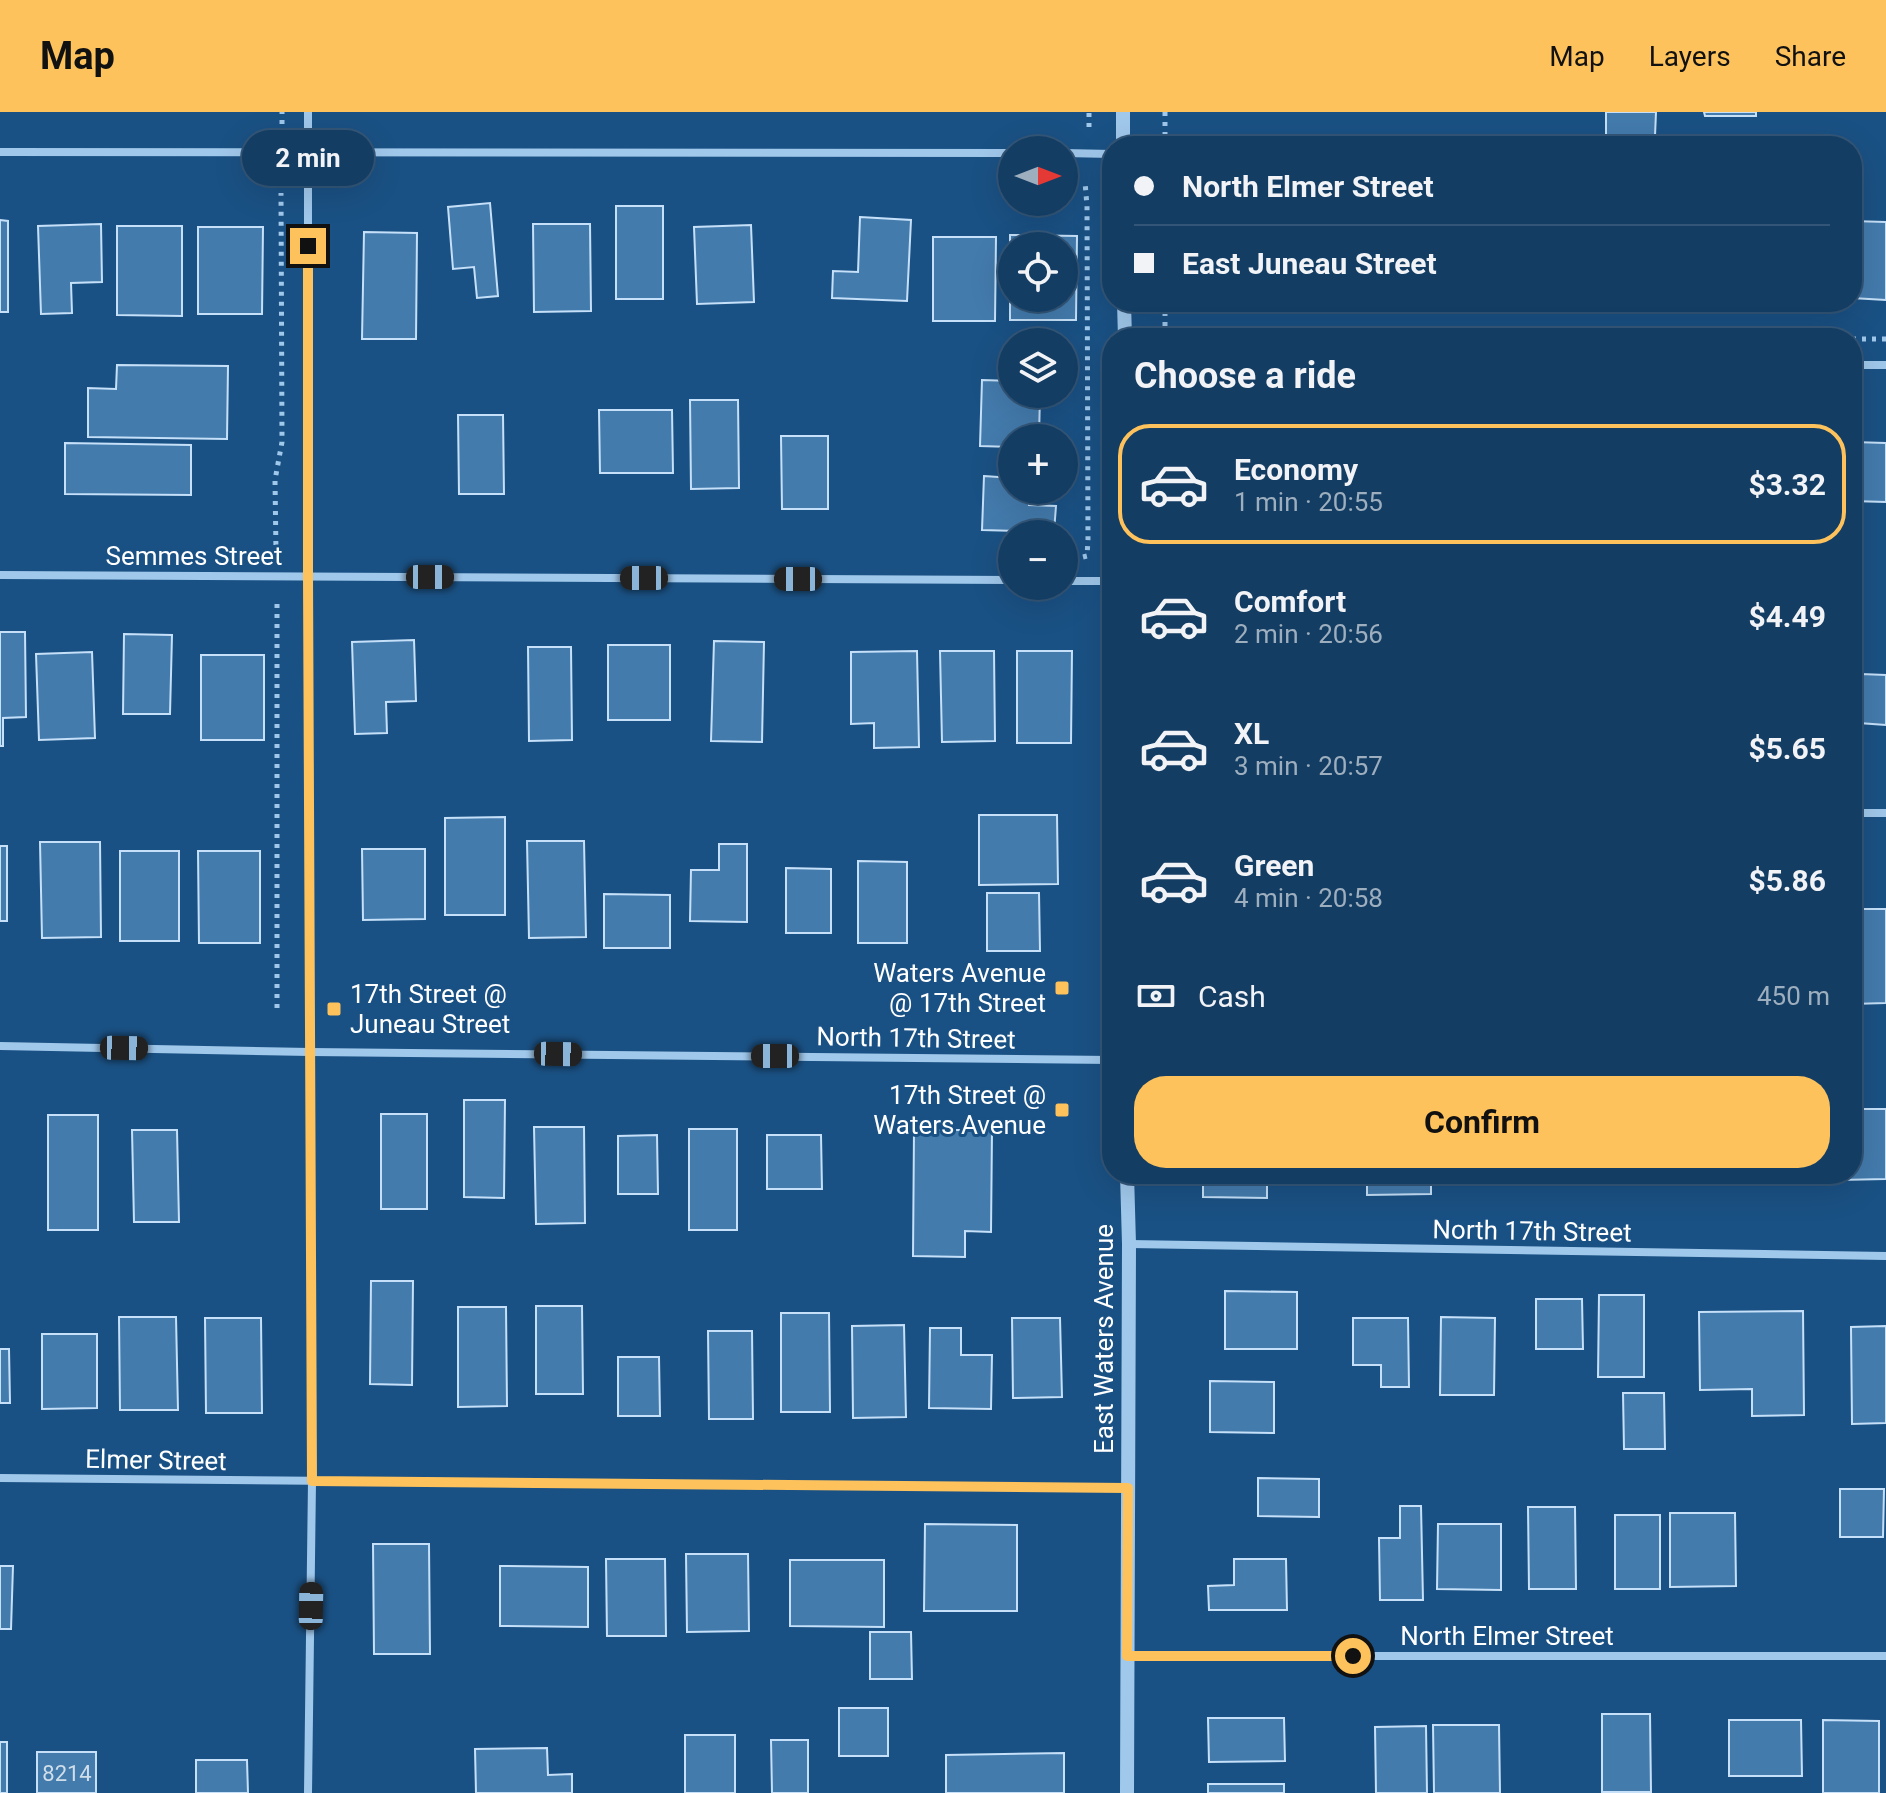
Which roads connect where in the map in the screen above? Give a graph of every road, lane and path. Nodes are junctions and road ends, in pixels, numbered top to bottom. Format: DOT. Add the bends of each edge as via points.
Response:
graph roads {
  1 [pos="282,112"];
  2 [pos="308,112"];
  3 [pos="1089,112"];
  4 [pos="1123,112"];
  5 [pos="1165,112"];
  6 [pos="282,124"];
  7 [pos="1089,127"];
  8 [pos="1123,136"];
  9 [pos="1165,136"];
  10 [pos="0,152"];
  11 [pos="309,153"];
  12 [pos="998,153"];
  13 [pos="1078,153"];
  14 [pos="1102,154"];
  15 [pos="1085,182"];
  16 [pos="281,193"];
  17 [pos="1862,339"];
  18 [pos="1886,339"];
  19 [pos="1862,365"];
  20 [pos="1886,365"];
  21 [pos="276,552"];
  22 [pos="1078,558"];
  23 [pos="0,575"];
  24 [pos="308,577"];
  25 [pos="998,580"];
  26 [pos="1078,581"];
  27 [pos="1102,581"];
  28 [pos="277,604"];
  29 [pos="1862,813"];
  30 [pos="1886,813"];
  31 [pos="277,1013"];
  32 [pos="0,1046"];
  33 [pos="310,1052"];
  34 [pos="1102,1060"];
  35 [pos="1127,1184"];
  36 [pos="1129,1244"];
  37 [pos="1886,1256"];
  38 [pos="0,1478"];
  39 [pos="312,1481"];
  40 [pos="1128,1488"];
  41 [pos="1127,1656"];
  42 [pos="1886,1656"];
  43 [pos="308,1793"];
  44 [pos="1127,1793"];
  1 -- 6 [label="path"];
  2 -- 11 [label="street"];
  3 -- 7 [label="path"];
  4 -- 8 [label="street"];
  5 -- 9 [label="path"];
  10 -- 11 [label="street"];
  11 -- 12 [label="street"];
  11 -- 24 [label="street"];
  13 -- 14 [label="street"];
  15 -- 22 [label="path" via="1088,540 1087,556"];
  16 -- 21 [label="path" via="282,442 275,480"];
  17 -- 18 [label="path"];
  19 -- 20 [label="street"];
  23 -- 24 [label="street, Semmes Street"];
  24 -- 25 [label="street, Semmes Street"];
  24 -- 33 [label="street"];
  26 -- 27 [label="street"];
  28 -- 31 [label="path"];
  29 -- 30 [label="street"];
  32 -- 33 [label="street, North 17th Street"];
  33 -- 34 [label="street, North 17th Street"];
  33 -- 39 [label="street"];
  35 -- 36 [label="street, East Waters Avenue"];
  36 -- 37 [label="street, North 17th Street"];
  36 -- 40 [label="street, East Waters Avenue"];
  38 -- 39 [label="street, Elmer Street"];
  39 -- 40 [label="street"];
  39 -- 43 [label="street"];
  40 -- 41 [label="street, East Waters Avenue"];
  41 -- 42 [label="street, North Elmer Street"];
  41 -- 44 [label="street, East Waters Avenue"];
}
